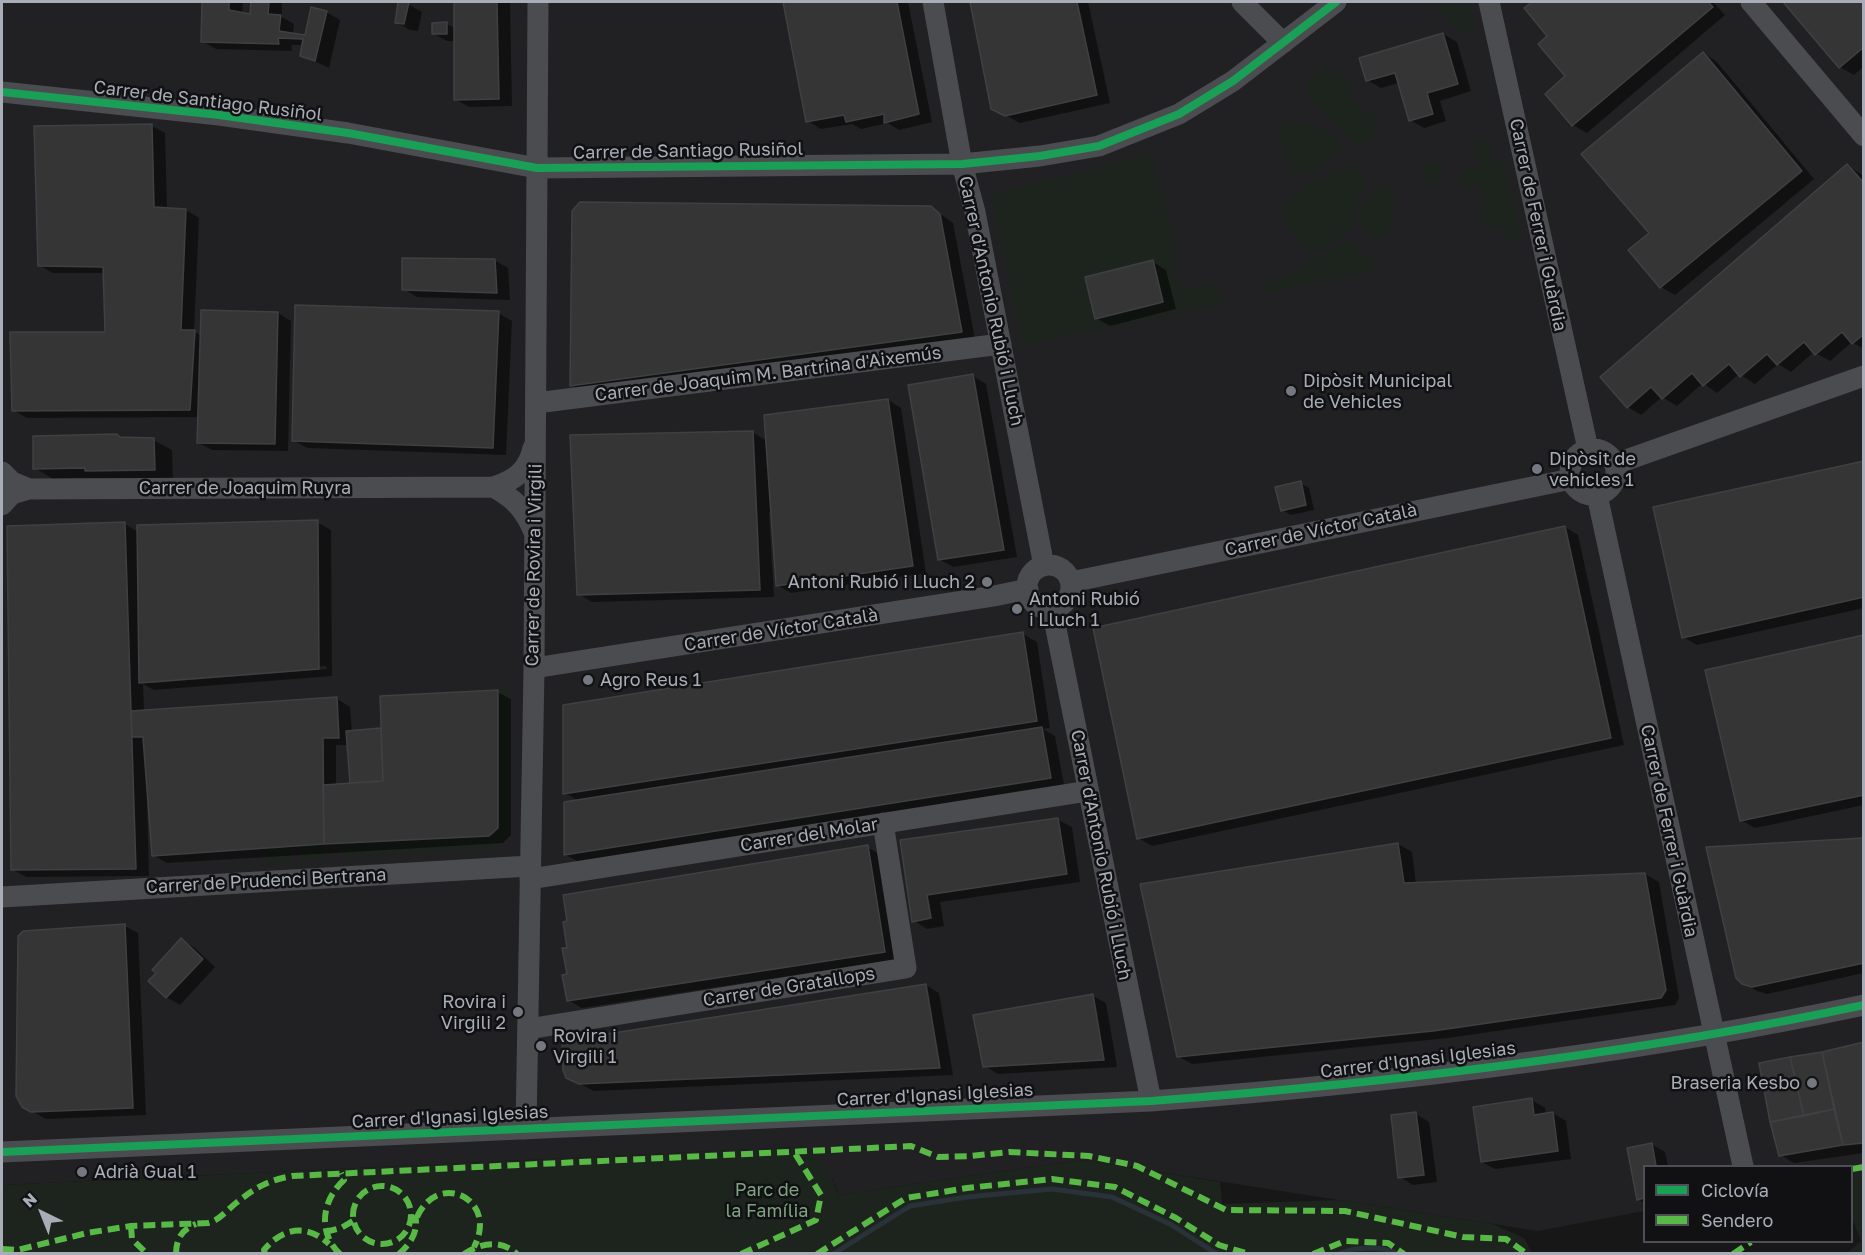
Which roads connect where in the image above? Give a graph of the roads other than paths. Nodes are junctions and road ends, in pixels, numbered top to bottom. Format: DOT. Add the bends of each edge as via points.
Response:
graph roads {
  1 [pos="538,2"];
  2 [pos="933,2"];
  3 [pos="1242,2"];
  4 [pos="1336,2"];
  5 [pos="1489,2"];
  6 [pos="1751,2"];
  7 [pos="1283,43"];
  8 [pos="2,92"];
  9 [pos="1863,136"];
  10 [pos="962,164"];
  11 [pos="537,168"];
  12 [pos="1001,344"];
  13 [pos="1863,376"];
  14 [pos="536,403"];
  15 [pos="536,438"];
  16 [pos="1587,449"];
  17 [pos="1615,464"];
  18 [pos="2,472"];
  19 [pos="1571,479"];
  20 [pos="493,487"];
  21 [pos="29,489"];
  22 [pos="1597,495"];
  23 [pos="2,505"];
  24 [pos="535,534"];
  25 [pos="1044,566"];
  26 [pos="1071,582"];
  27 [pos="1028,589"];
  28 [pos="1052,609"];
  29 [pos="534,668"];
  30 [pos="1088,791"];
  31 [pos="883,824"];
  32 [pos="530,872"];
  33 [pos="2,897"];
  34 [pos="1863,1005"];
  35 [pos="528,1029"];
  36 [pos="1713,1035"];
  37 [pos="1151,1101"];
  38 [pos="526,1129"];
  39 [pos="2,1152"];
  40 [pos="1743,1165"];
  1 -- 11 [label="street, Carrer de Rovira i Virgili"];
  2 -- 10 [label="street, Carrer d'Antonio Rubió i Lluch"];
  3 -- 7 [label="street"];
  4 -- 7 [label="street, Carrer de Santiago Rusiñol"];
  5 -- 16 [label="street, Carrer de Ferrer i Guàrdia"];
  6 -- 9 [label="street"];
  7 -- 10 [label="street, Carrer de Santiago Rusiñol" via="1233,81 1179,114 1099,146"];
  8 -- 11 [label="street, Carrer de Santiago Rusiñol" via="348,133"];
  10 -- 11 [label="street, Carrer de Santiago Rusiñol"];
  10 -- 12 [label="street, Carrer d'Antonio Rubió i Lluch"];
  11 -- 14 [label="street, Carrer de Rovira i Virgili"];
  12 -- 14 [label="street, Carrer de Joaquim M. Bartrina d'Aixemús"];
  12 -- 25 [label="street, Carrer d'Antonio Rubió i Lluch"];
  13 -- 17 [label="street"];
  14 -- 15 [label="street, Carrer de Rovira i Virgili"];
  15 -- 20 [label="street, Carrer de Joaquim Ruyra" via="519,476"];
  15 -- 24 [label="street, Carrer de Rovira i Virgili"];
  16 -- 17 [label="street" via="1604,452"];
  16 -- 19 [label="street" via="1572,462"];
  17 -- 22 [label="street" via="1613,484"];
  18 -- 21 [label="street" via="12,482"];
  19 -- 22 [label="street" via="1581,492"];
  19 -- 26 [label="street, Carrer de Víctor Català"];
  20 -- 21 [label="street, Carrer de Joaquim Ruyra"];
  20 -- 24 [label="street" via="518,505"];
  21 -- 23 [label="street, Carrer de Joaquim Ruyra" via="12,494"];
  22 -- 36 [label="street, Carrer de Ferrer i Guàrdia"];
  24 -- 29 [label="street, Carrer de Rovira i Virgili"];
  25 -- 26 [label="street" via="1061,568"];
  25 -- 27 [label="street" via="1030,576"];
  26 -- 28 [label="street" via="1066,602"];
  27 -- 28 [label="street" via="1035,604"];
  27 -- 29 [label="street, Carrer de Víctor Català"];
  28 -- 30 [label="street, Carrer d'Antonio Rubió i Lluch"];
  29 -- 32 [label="street, Carrer de Rovira i Virgili"];
  30 -- 31 [label="street, Carrer del Molar"];
  30 -- 37 [label="street, Carrer d'Antonio Rubió i Lluch"];
  31 -- 32 [label="street, Carrer del Molar"];
  31 -- 35 [label="street, Carrer de Gratallops" via="906,968"];
  32 -- 33 [label="street, Carrer de Prudenci Bertrana"];
  32 -- 35 [label="street, Carrer de Rovira i Virgili"];
  34 -- 36 [label="street, Carrer d'Ignasi Iglesias"];
  35 -- 38 [label="street, Carrer de Rovira i Virgili"];
  36 -- 37 [label="street, Carrer d'Ignasi Iglesias" via="1444,1074"];
  36 -- 40 [label="street, Carrer de Ferrer i Guàrdia"];
  37 -- 38 [label="street, Carrer d'Ignasi Iglesias"];
  38 -- 39 [label="street, Carrer d'Ignasi Iglesias"];
}
